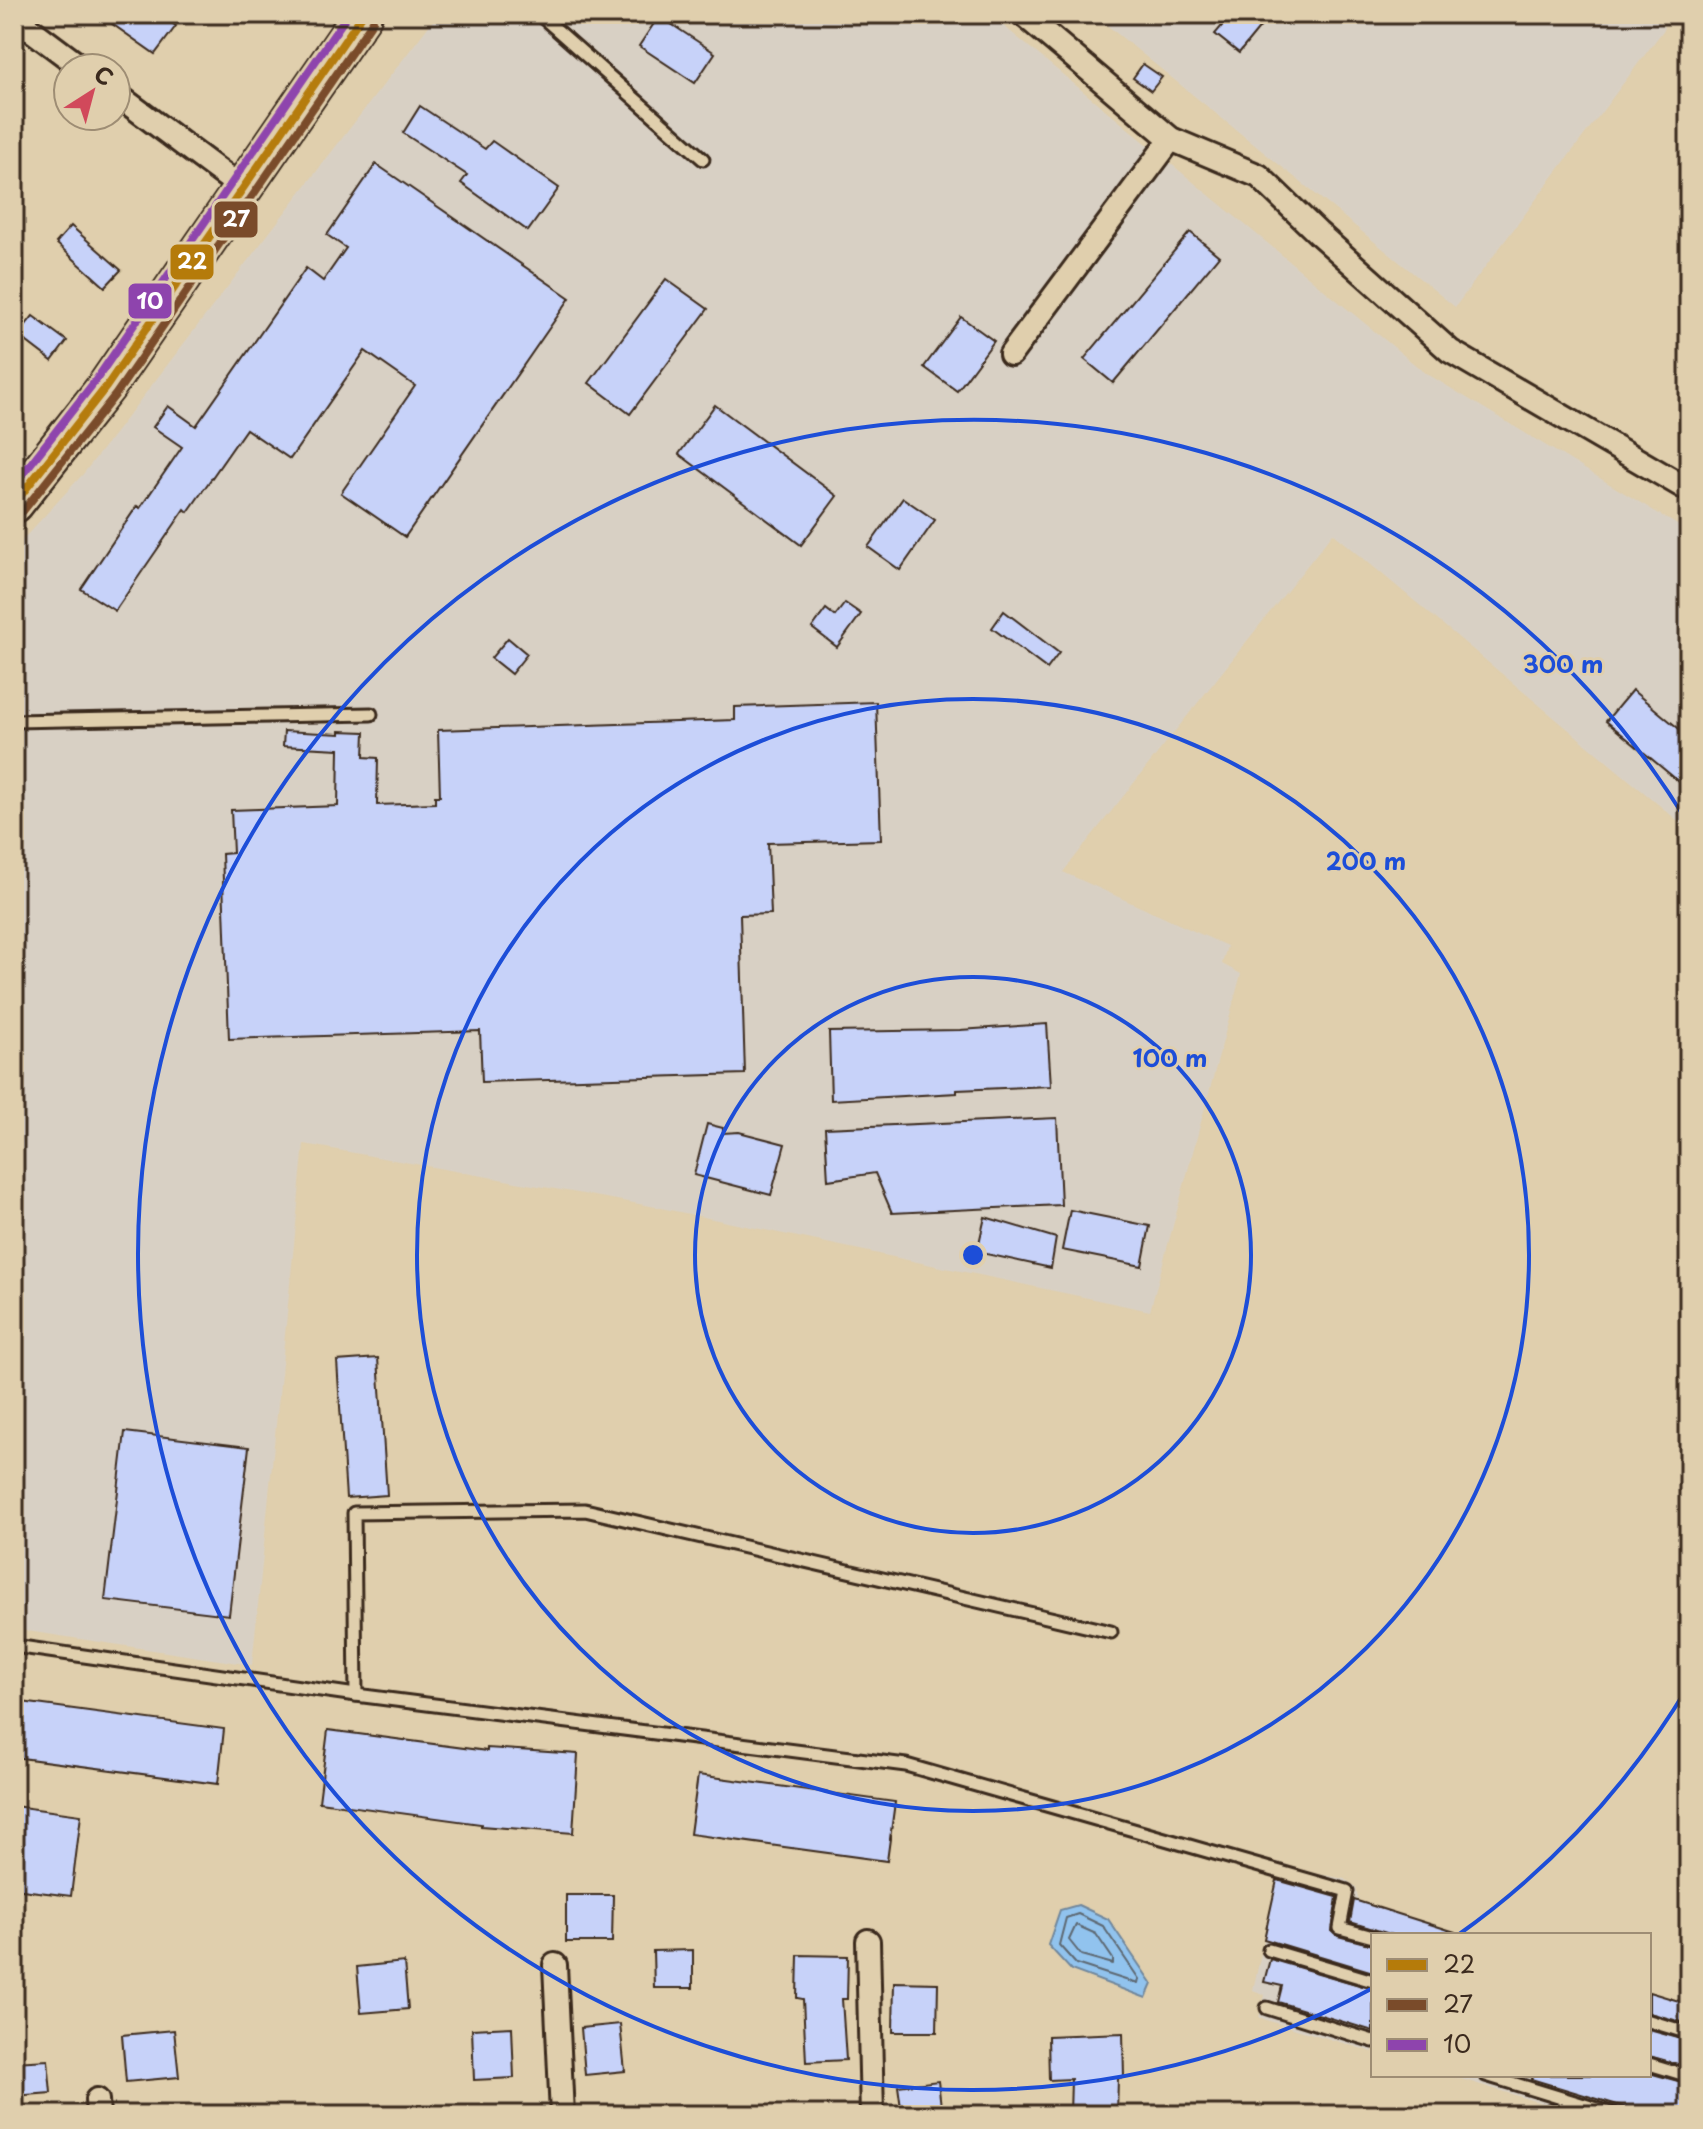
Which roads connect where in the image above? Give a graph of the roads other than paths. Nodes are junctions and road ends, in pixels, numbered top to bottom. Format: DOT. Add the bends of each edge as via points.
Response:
graph roads {
  1 [pos="363,14"];
  2 [pos="539,14"];
  3 [pos="1023,14"];
  4 [pos="14,17"];
  5 [pos="61,52"];
  6 [pos="132,106"];
  7 [pos="1171,139"];
  8 [pos="703,159"];
  9 [pos="243,189"];
  10 [pos="1011,354"];
  11 [pos="1689,490"];
  12 [pos="14,504"];
  13 [pos="371,714"];
  14 [pos="14,721"];
  15 [pos="1111,1632"];
  16 [pos="14,1646"];
  17 [pos="356,1695"];
  18 [pos="1371,1936"];
  19 [pos="868,1941"];
  20 [pos="1269,1950"];
  21 [pos="555,1965"];
  22 [pos="1371,1980"];
  23 [pos="1267,2008"];
  24 [pos="1651,2022"];
  25 [pos="1689,2033"];
  26 [pos="1371,2040"];
  27 [pos="1651,2065"];
  28 [pos="1689,2076"];
  29 [pos="1493,2077"];
  30 [pos="562,2115"];
  31 [pos="872,2115"];
  32 [pos="1617,2115"];
  1 -- 9 [label="highway"];
  2 -- 8 [label="lane"];
  3 -- 7 [label="street"];
  4 -- 5 [label="street"];
  6 -- 9 [label="street"];
  7 -- 10 [label="street"];
  7 -- 11 [label="street" via="1259,176 1450,351"];
  9 -- 12 [label="highway" via="106,387"];
  13 -- 14 [label="lane"];
  15 -- 17 [label="lane" via="585,1510 354,1513"];
  16 -- 17 [label="lane"];
  17 -- 18 [label="lane" via="906,1765 1347,1891 1340,1928"];
  19 -- 31 [label="street"];
  20 -- 22 [label="lane"];
  21 -- 30 [label="street"];
  23 -- 26 [label="lane"];
  24 -- 25 [label="lane"];
  27 -- 28 [label="lane"];
  29 -- 32 [label="lane"];
}
